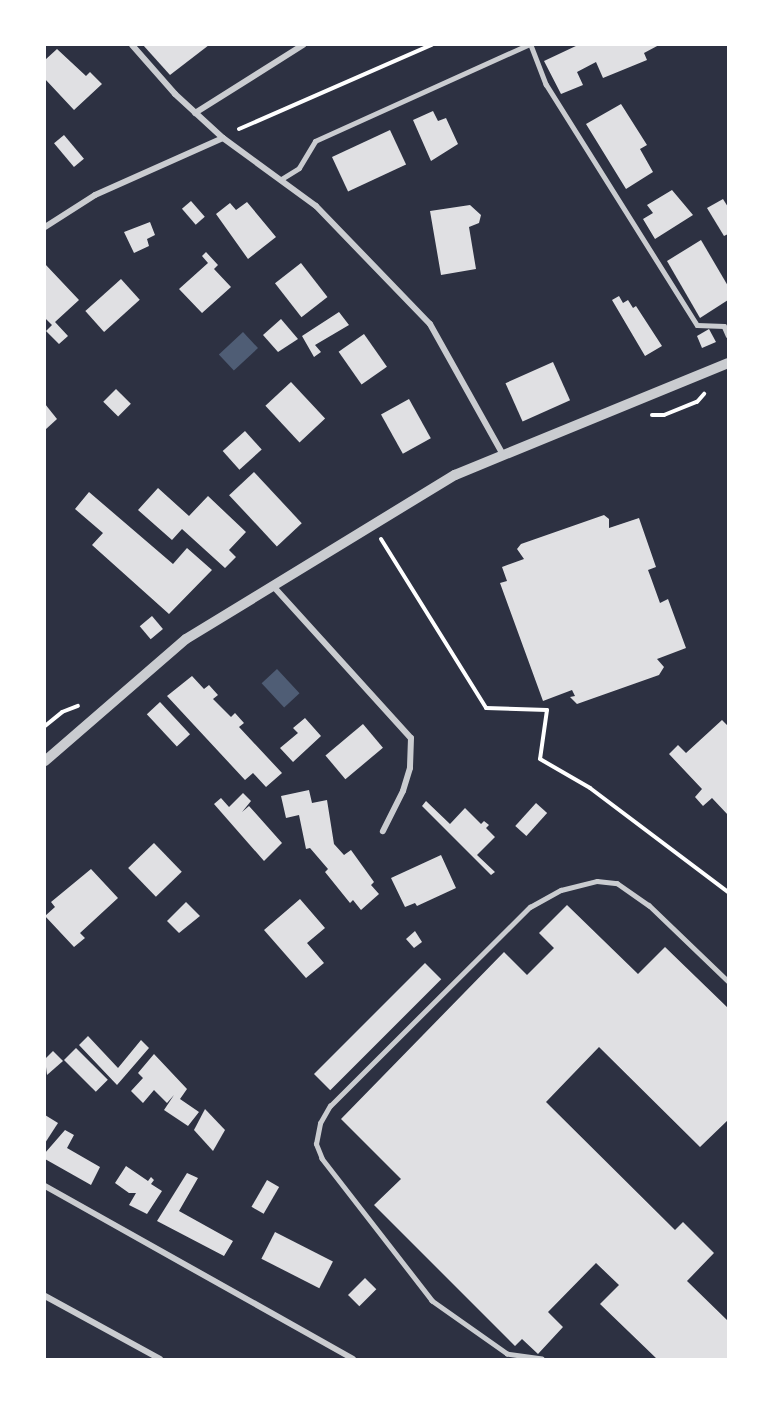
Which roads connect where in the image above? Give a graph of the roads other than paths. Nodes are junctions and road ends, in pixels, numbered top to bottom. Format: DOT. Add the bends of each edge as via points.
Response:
graph roads {
  1 [pos="132,45"];
  2 [pos="303,45"];
  3 [pos="529,45"];
  4 [pos="195,113"];
  5 [pos="223,138"];
  6 [pos="280,180"];
  7 [pos="45,227"];
  8 [pos="728,335"];
  9 [pos="728,363"];
  10 [pos="502,453"];
  11 [pos="273,586"];
  12 [pos="45,761"];
  13 [pos="383,831"];
  14 [pos="728,981"];
  15 [pos="45,1186"];
  16 [pos="45,1296"];
  17 [pos="160,1359"];
  18 [pos="353,1359"];
  19 [pos="542,1359"];
  1 -- 4 [label="street"];
  2 -- 4 [label="street"];
  3 -- 6 [label="lane" via="315,141 298,168"];
  3 -- 8 [label="lane" via="546,84 697,325 724,327"];
  4 -- 5 [label="street"];
  5 -- 6 [label="street"];
  5 -- 7 [label="street" via="95,195"];
  6 -- 10 [label="street" via="315,206 430,324"];
  9 -- 10 [label="street"];
  10 -- 11 [label="street" via="455,475"];
  11 -- 12 [label="street" via="186,639"];
  11 -- 13 [label="street" via="411,738 410,768"];
  14 -- 19 [label="lane" via="649,905 617,883 597,881 561,890 530,907 330,1106 320,1124 316,1144 322,1159 432,1301 507,1354"];
  15 -- 18 [label="street"];
  16 -- 17 [label="street"];
}
